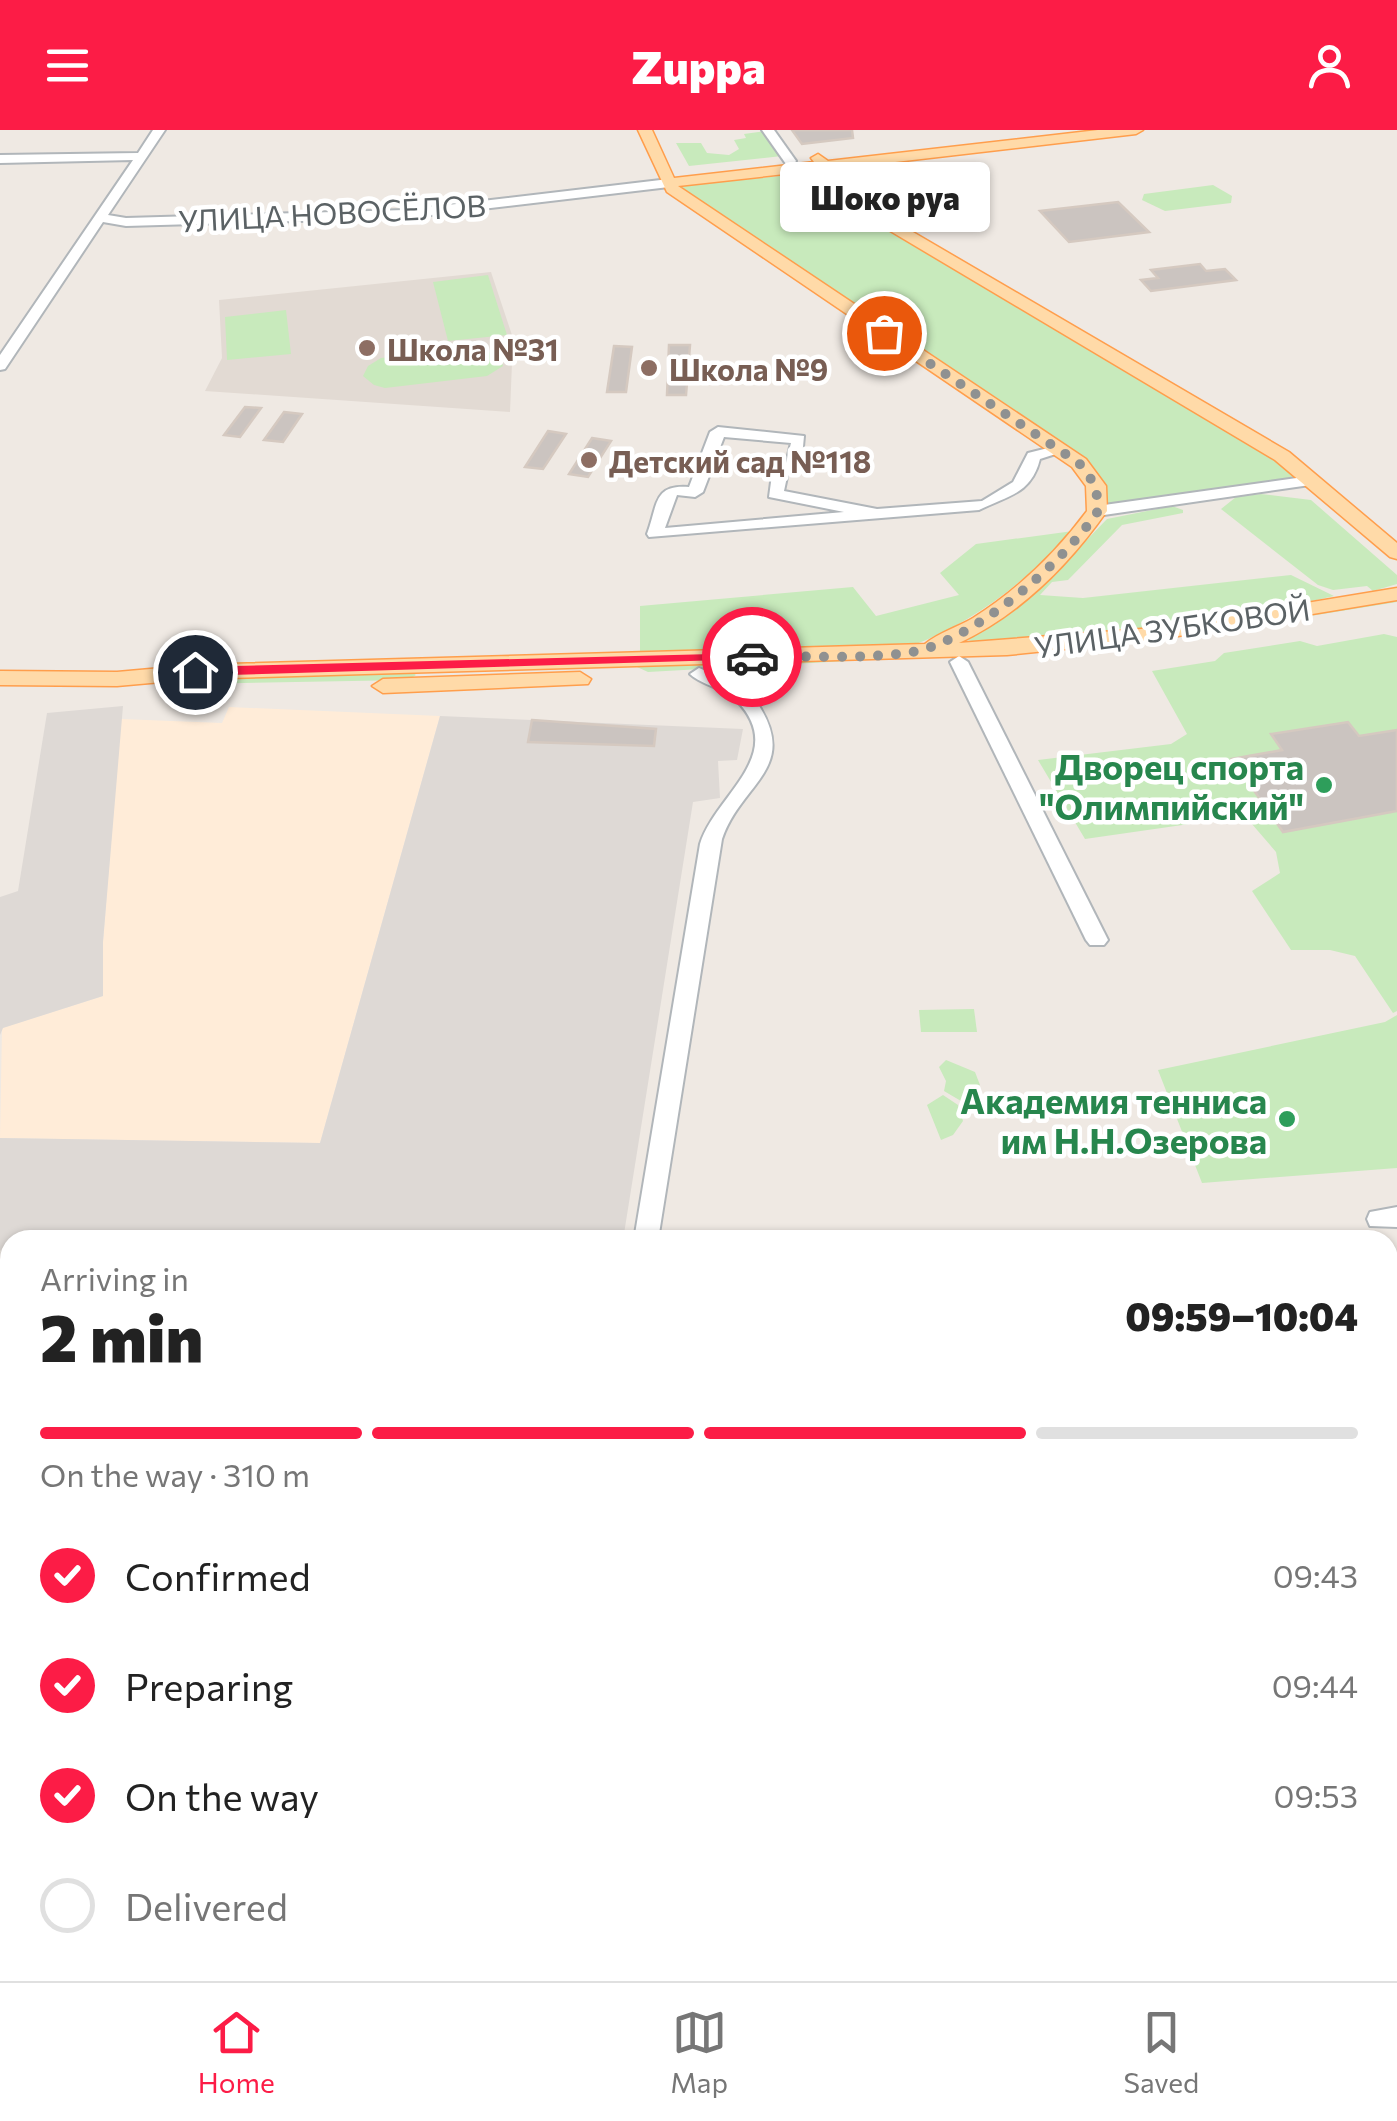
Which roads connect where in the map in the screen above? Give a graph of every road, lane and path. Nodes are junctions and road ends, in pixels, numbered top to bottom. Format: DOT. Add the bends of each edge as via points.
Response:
graph roads {
  1 [pos="160,130"];
  2 [pos="645,130"];
  3 [pos="768,130"];
  4 [pos="1060,130"];
  5 [pos="1136,130"];
  6 [pos="142,156"];
  7 [pos="0,159"];
  8 [pos="821,161"];
  9 [pos="790,162"];
  10 [pos="667,179"];
  11 [pos="104,215"];
  12 [pos="0,366"];
  13 [pos="1060,450"];
  14 [pos="1311,481"];
  15 [pos="1098,511"];
  16 [pos="873,513"];
  17 [pos="1397,553"];
  18 [pos="1397,594"];
  19 [pos="1397,608"];
  20 [pos="953,653"];
  21 [pos="636,668"];
  22 [pos="766,672"];
  23 [pos="699,674"];
  24 [pos="0,678"];
  25 [pos="746,696"];
  26 [pos="1098,940"];
  27 [pos="648,1230"];
  1 -- 6 [label="street"];
  2 -- 10 [label="main road"];
  3 -- 9 [label="street"];
  4 -- 8 [label="main road, УЛИЦА НОВОСЁЛОВ"];
  5 -- 8 [label="main road, УЛИЦА НОВОСЁЛОВ"];
  6 -- 7 [label="street"];
  6 -- 11 [label="street"];
  8 -- 9 [label="main road, УЛИЦА НОВОСЁЛОВ"];
  8 -- 10 [label="main road, УЛИЦА НОВОСЁЛОВ"];
  8 -- 14 [label="main road" via="860,207 1282,456"];
  9 -- 10 [label="main road, УЛИЦА НОВОСЁЛОВ"];
  10 -- 11 [label="street, УЛИЦА НОВОСЁЛОВ" via="405,214 126,222"];
  10 -- 13 [label="main road" via="734,233"];
  11 -- 12 [label="street"];
  13 -- 15 [label="main road" via="1096,486"];
  13 -- 16 [label="street" via="1033,456 1029,477 1012,493 984,503"];
  14 -- 15 [label="street"];
  14 -- 17 [label="main road"];
  15 -- 20 [label="main road" via="1046,572"];
  16 -- 16 [label="street" via="854,515 655,534 671,490 696,492 718,432 799,440 792,468 780,467 775,494"];
  18 -- 20 [label="main road, УЛИЦА ЗУБКОВОЙ" via="1154,634"];
  19 -- 20 [label="main road, УЛИЦА ЗУБКОВОЙ" via="1160,645"];
  20 -- 21 [label="main road, УЛИЦА ЗУБКОВОЙ"];
  20 -- 22 [label="main road, УЛИЦА ЗУБКОВОЙ"];
  20 -- 26 [label="street"];
  21 -- 23 [label="main road, УЛИЦА ЗУБКОВОЙ"];
  21 -- 24 [label="main road, УЛИЦА ЗУБКОВОЙ" via="188,681"];
  22 -- 23 [label="main road, УЛИЦА ЗУБКОВОЙ"];
  22 -- 25 [label="street" via="754,678"];
  23 -- 25 [label="street"];
  25 -- 27 [label="street" via="762,731 764,758 748,790 717,826 706,863"];
}
